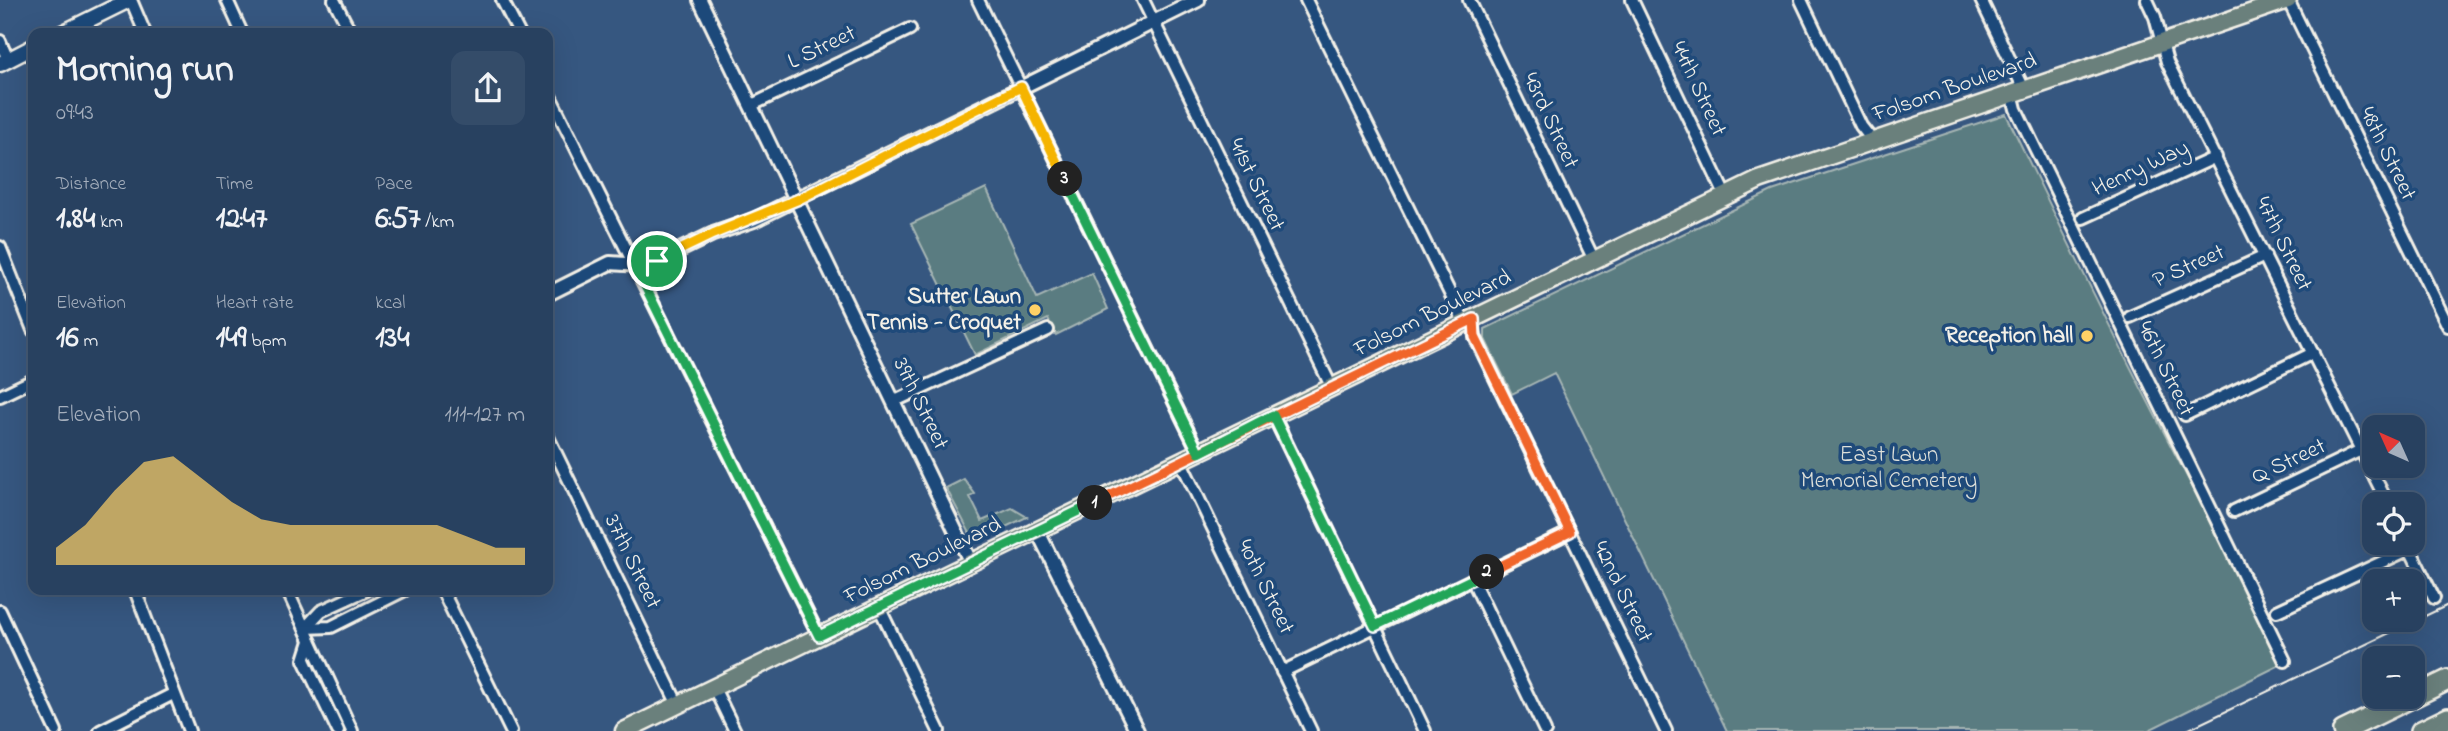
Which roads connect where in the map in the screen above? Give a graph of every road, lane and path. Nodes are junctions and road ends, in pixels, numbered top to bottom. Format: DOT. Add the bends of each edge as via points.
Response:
graph roads {
  1 [pos="130,0"];
  2 [pos="227,0"];
  3 [pos="334,0"];
  4 [pos="502,0"];
  5 [pos="700,0"];
  6 [pos="978,0"];
  7 [pos="1143,0"];
  8 [pos="1198,0"];
  9 [pos="1306,0"];
  10 [pos="1469,0"];
  11 [pos="1632,0"];
  12 [pos="1801,0"];
  13 [pos="1981,0"];
  14 [pos="2147,0"];
  15 [pos="2288,0"];
  16 [pos="1153,22"];
  17 [pos="72,28"];
  18 [pos="143,28"];
  19 [pos="240,28"];
  20 [pos="348,28"];
  21 [pos="516,28"];
  22 [pos="909,29"];
  23 [pos="0,41"];
  24 [pos="2162,42"];
  25 [pos="28,50"];
  26 [pos="4,62"];
  27 [pos="1021,87"];
  28 [pos="2018,91"];
  29 [pos="553,102"];
  30 [pos="752,105"];
  31 [pos="1872,140"];
  32 [pos="2216,157"];
  33 [pos="1726,197"];
  34 [pos="799,199"];
  35 [pos="2083,218"];
  36 [pos="0,247"];
  37 [pos="2265,256"];
  38 [pos="1594,260"];
  39 [pos="634,264"];
  40 [pos="553,292"];
  41 [pos="28,317"];
  42 [pos="2130,317"];
  43 [pos="2447,319"];
  44 [pos="1469,321"];
  45 [pos="1048,330"];
  46 [pos="2313,353"];
  47 [pos="28,382"];
  48 [pos="1332,388"];
  49 [pos="0,396"];
  50 [pos="895,401"];
  51 [pos="1273,415"];
  52 [pos="2185,415"];
  53 [pos="553,448"];
  54 [pos="2361,450"];
  55 [pos="1199,453"];
  56 [pos="1181,462"];
  57 [pos="2382,492"];
  58 [pos="2234,511"];
  59 [pos="1037,530"];
  60 [pos="1570,532"];
  61 [pos="2390,555"];
  62 [pos="2412,555"];
  63 [pos="971,563"];
  64 [pos="1472,579"];
  65 [pos="137,595"];
  66 [pos="289,595"];
  67 [pos="356,595"];
  68 [pos="395,595"];
  69 [pos="444,595"];
  70 [pos="2434,598"];
  71 [pos="879,607"];
  72 [pos="0,611"];
  73 [pos="2277,611"];
  74 [pos="1375,626"];
  75 [pos="3,627"];
  76 [pos="304,628"];
  77 [pos="819,636"];
  78 [pos="310,641"];
  79 [pos="2285,661"];
  80 [pos="1282,671"];
  81 [pos="2448,680"];
  82 [pos="714,688"];
  83 [pos="173,694"];
  84 [pos="678,705"];
  85 [pos="2448,718"];
  86 [pos="56,731"];
  87 [pos="100,731"];
  88 [pos="189,731"];
  89 [pos="338,731"];
  90 [pos="352,731"];
  91 [pos="511,731"];
  92 [pos="624,731"];
  93 [pos="735,731"];
  94 [pos="939,731"];
  95 [pos="1137,731"];
  96 [pos="1311,731"];
  97 [pos="1425,731"];
  98 [pos="1545,731"];
  99 [pos="1666,731"];
  100 [pos="2343,731"];
  101 [pos="2421,731"];
  1 -- 17 [label="main road"];
  1 -- 18 [label="street"];
  2 -- 19 [label="street"];
  3 -- 20 [label="street"];
  4 -- 21 [label="street"];
  5 -- 30 [label="street, 39th Street"];
  6 -- 27 [label="street"];
  7 -- 16 [label="street, 41st Street"];
  8 -- 16 [label="street"];
  9 -- 44 [label="street, 42nd Street"];
  10 -- 38 [label="street, 43rd Street"];
  11 -- 33 [label="street, 44th Street"];
  12 -- 31 [label="street"];
  13 -- 28 [label="street, 46th Street"];
  14 -- 24 [label="street, 47th Street"];
  15 -- 24 [label="main road, Folsom Boulevard"];
  15 -- 43 [label="street, 48th Street"];
  16 -- 27 [label="street"];
  16 -- 48 [label="street, 41st Street"];
  22 -- 30 [label="street, L Street"];
  23 -- 26 [label="street"];
  24 -- 28 [label="main road, Folsom Boulevard"];
  24 -- 32 [label="street, 47th Street" via="2167,62"];
  25 -- 26 [label="main road"];
  27 -- 34 [label="street"];
  27 -- 55 [label="street"];
  28 -- 31 [label="main road, Folsom Boulevard"];
  28 -- 79 [label="street, 46th Street" via="2016,108"];
  29 -- 39 [label="street"];
  30 -- 34 [label="street, 39th Street"];
  31 -- 33 [label="main road, Folsom Boulevard" via="1782,171"];
  32 -- 35 [label="street, Henry Way"];
  32 -- 37 [label="street, 47th Street"];
  33 -- 38 [label="main road, Folsom Boulevard"];
  34 -- 39 [label="street" via="657,261"];
  34 -- 50 [label="street, 39th Street"];
  36 -- 41 [label="street"];
  37 -- 42 [label="street, P Street"];
  37 -- 46 [label="street, 47th Street"];
  38 -- 44 [label="main road, Folsom Boulevard"];
  39 -- 40 [label="street" via="610,263"];
  39 -- 77 [label="street"];
  44 -- 48 [label="main road, Folsom Boulevard"];
  44 -- 60 [label="street, 42nd Street"];
  45 -- 50 [label="street"];
  46 -- 52 [label="street"];
  46 -- 54 [label="street, 47th Street"];
  47 -- 49 [label="street"];
  48 -- 51 [label="main road, Folsom Boulevard"];
  50 -- 63 [label="street, 39th Street"];
  51 -- 55 [label="main road, Folsom Boulevard"];
  51 -- 74 [label="street"];
  53 -- 84 [label="street, 37th Street"];
  54 -- 57 [label="street, 47th Street"];
  54 -- 58 [label="street, Q Street"];
  55 -- 56 [label="main road, Folsom Boulevard"];
  56 -- 59 [label="main road, Folsom Boulevard"];
  56 -- 80 [label="street, 40th Street"];
  59 -- 63 [label="main road, Folsom Boulevard"];
  59 -- 95 [label="street"];
  60 -- 64 [label="street"];
  60 -- 99 [label="street, 42nd Street"];
  61 -- 73 [label="street"];
  62 -- 70 [label="street"];
  63 -- 71 [label="main road, Folsom Boulevard"];
  64 -- 74 [label="street"];
  64 -- 98 [label="street"];
  65 -- 83 [label="street"];
  66 -- 76 [label="street"];
  67 -- 76 [label="street" via="321,611"];
  68 -- 76 [label="street" via="331,627"];
  69 -- 91 [label="street"];
  71 -- 77 [label="main road, Folsom Boulevard"];
  71 -- 94 [label="street"];
  72 -- 75 [label="street"];
  74 -- 80 [label="street"];
  74 -- 97 [label="street"];
  75 -- 86 [label="street"];
  76 -- 78 [label="street"];
  77 -- 82 [label="main road, Folsom Boulevard"];
  78 -- 89 [label="street" via="304,660"];
  78 -- 90 [label="street"];
  80 -- 96 [label="street, 40th Street"];
  81 -- 100 [label="highway"];
  82 -- 84 [label="main road, Folsom Boulevard"];
  82 -- 93 [label="street"];
  83 -- 87 [label="street"];
  83 -- 88 [label="street"];
  84 -- 92 [label="main road, Folsom Boulevard"];
  85 -- 101 [label="highway"];
}
